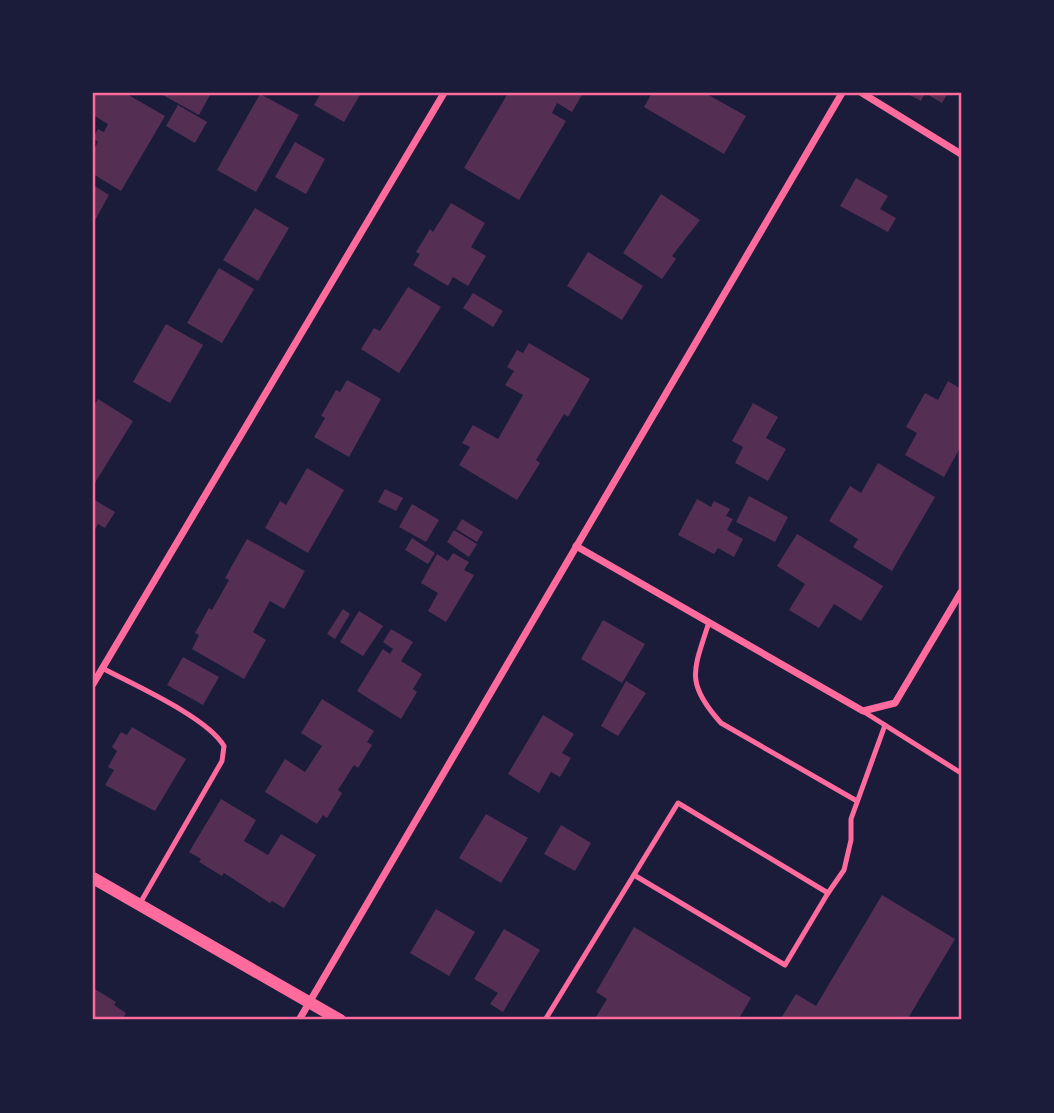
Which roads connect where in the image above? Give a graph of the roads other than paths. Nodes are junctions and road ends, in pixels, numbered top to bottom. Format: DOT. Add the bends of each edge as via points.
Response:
graph roads {
  1 [pos="444,93"];
  2 [pos="842,93"];
  3 [pos="862,93"];
  4 [pos="961,154"];
  5 [pos="576,546"];
  6 [pos="961,592"];
  7 [pos="709,622"];
  8 [pos="102,668"];
  9 [pos="93,684"];
  10 [pos="861,710"];
  11 [pos="884,725"];
  12 [pos="961,773"];
  13 [pos="857,801"];
  14 [pos="634,875"];
  15 [pos="93,878"];
  16 [pos="828,892"];
  17 [pos="139,905"];
  18 [pos="310,1003"];
  19 [pos="299,1020"];
  20 [pos="340,1020"];
  21 [pos="545,1020"];
  1 -- 8 [label="street"];
  2 -- 5 [label="street"];
  3 -- 4 [label="street"];
  5 -- 7 [label="street"];
  5 -- 18 [label="street"];
  6 -- 10 [label="street" via="895,703"];
  7 -- 10 [label="street"];
  7 -- 13 [label="lane" via="694,682 715,716"];
  8 -- 9 [label="street"];
  8 -- 17 [label="lane" via="201,722 224,746 222,761"];
  10 -- 11 [label="lane"];
  11 -- 12 [label="lane"];
  11 -- 13 [label="lane"];
  13 -- 16 [label="lane" via="844,870"];
  14 -- 16 [label="lane" via="678,803"];
  14 -- 16 [label="lane" via="785,965"];
  14 -- 21 [label="lane"];
  15 -- 17 [label="street"];
  17 -- 18 [label="street"];
  18 -- 19 [label="street"];
  18 -- 20 [label="street"];
}
